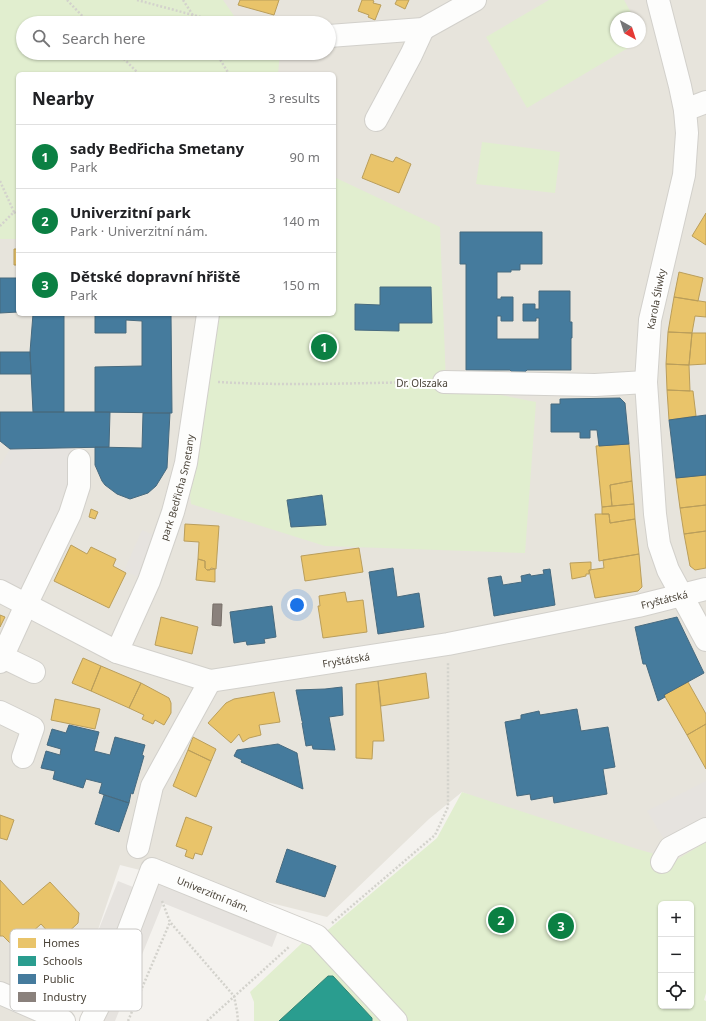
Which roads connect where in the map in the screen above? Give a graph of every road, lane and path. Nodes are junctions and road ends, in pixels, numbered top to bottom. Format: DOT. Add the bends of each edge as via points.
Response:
graph roads {
  1 [pos="67,0"];
  2 [pos="137,0"];
  3 [pos="183,0"];
  4 [pos="475,0"];
  5 [pos="658,0"];
  6 [pos="82,16"];
  7 [pos="194,16"];
  8 [pos="423,29"];
  9 [pos="336,35"];
  10 [pos="125,60"];
  11 [pos="220,60"];
  12 [pos="137,72"];
  13 [pos="228,72"];
  14 [pos="706,102"];
  15 [pos="685,110"];
  16 [pos="376,120"];
  17 [pos="0,181"];
  18 [pos="14,212"];
  19 [pos="0,226"];
  20 [pos="208,316"];
  21 [pos="198,380"];
  22 [pos="444,382"];
  23 [pos="646,382"];
  24 [pos="79,460"];
  25 [pos="706,589"];
  26 [pos="0,591"];
  27 [pos="680,595"];
  28 [pos="26,605"];
  29 [pos="706,640"];
  30 [pos="448,644"];
  31 [pos="117,652"];
  32 [pos="1,660"];
  33 [pos="34,672"];
  34 [pos="210,681"];
  35 [pos="0,712"];
  36 [pos="23,757"];
  37 [pos="706,829"];
  38 [pos="138,847"];
  39 [pos="662,862"];
  40 [pos="152,870"];
  41 [pos="170,922"];
  42 [pos="129,929"];
  43 [pos="312,933"];
  44 [pos="142,988"];
  45 [pos="0,993"];
  46 [pos="234,996"];
  47 [pos="10,997"];
  48 [pos="41,1011"];
  49 [pos="96,1011"];
  50 [pos="132,1011"];
  51 [pos="64,1021"];
  52 [pos="91,1021"];
  53 [pos="128,1021"];
  54 [pos="207,1021"];
  55 [pos="238,1021"];
  56 [pos="396,1021"];
  1 -- 6 [label="path"];
  2 -- 7 [label="path"];
  3 -- 7 [label="path"];
  4 -- 8 [label="street"];
  5 -- 15 [label="street, Karola Śliwky"];
  8 -- 9 [label="street"];
  8 -- 16 [label="street"];
  10 -- 12 [label="path"];
  11 -- 13 [label="path"];
  14 -- 15 [label="street"];
  15 -- 23 [label="street, Karola Śliwky" via="687,133 684,175 650,320"];
  17 -- 18 [label="path"];
  18 -- 19 [label="path"];
  20 -- 21 [label="street, park Bedřicha Smetany"];
  21 -- 22 [label="path, Dr. Olszaka" via="305,385"];
  21 -- 31 [label="street, park Bedřicha Smetany" via="186,463 173,512 149,581"];
  22 -- 23 [label="street, Dr. Olszaka" via="595,385"];
  23 -- 27 [label="street, Karola Śliwky" via="659,544"];
  24 -- 28 [label="street" via="79,486 70,514"];
  25 -- 27 [label="street, Fryštátská"];
  26 -- 28 [label="street, Fryštátská"];
  27 -- 29 [label="street, Karola Śliwky"];
  27 -- 30 [label="street, Fryštátská" via="638,606"];
  28 -- 31 [label="street, Fryštátská"];
  28 -- 32 [label="street"];
  30 -- 34 [label="street, Fryštátská"];
  30 -- 43 [label="path" via="448,807 435,835"];
  31 -- 34 [label="street, Fryštátská"];
  32 -- 33 [label="street"];
  34 -- 38 [label="street" via="152,786"];
  35 -- 36 [label="street" via="33,728"];
  37 -- 39 [label="street" via="670,848"];
  40 -- 41 [label="path"];
  40 -- 42 [label="street"];
  40 -- 43 [label="street, Univerzitní nám."];
  41 -- 44 [label="path"];
  41 -- 46 [label="path"];
  43 -- 46 [label="path"];
  43 -- 56 [label="street, Univerzitní nám."];
  45 -- 47 [label="street"];
  46 -- 54 [label="path"];
  46 -- 55 [label="path"];
  48 -- 51 [label="street"];
  49 -- 52 [label="street"];
  50 -- 53 [label="path"];
}
